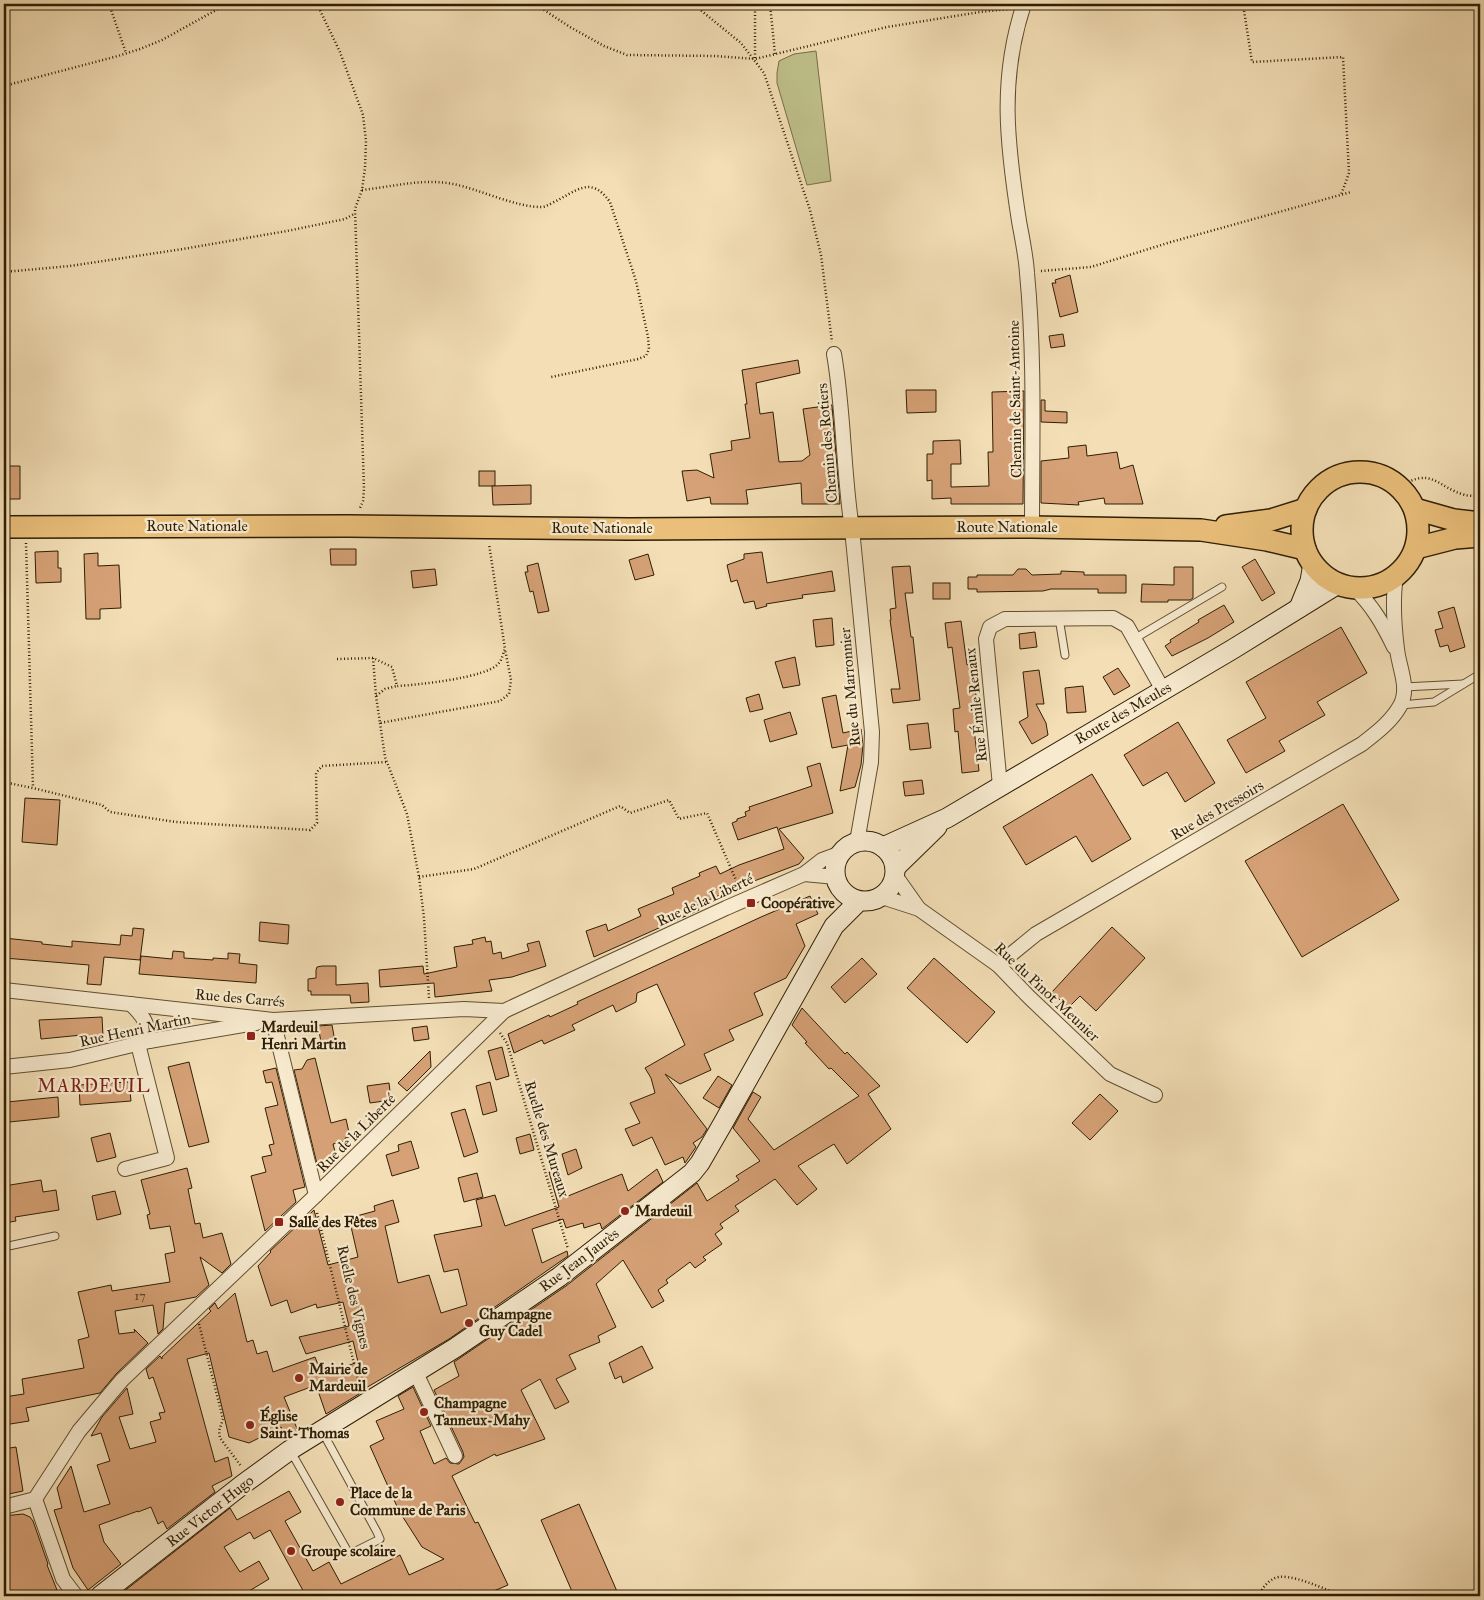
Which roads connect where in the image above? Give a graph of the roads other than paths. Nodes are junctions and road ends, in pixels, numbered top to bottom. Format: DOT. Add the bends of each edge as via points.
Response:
graph roads {
  1 [pos="1024,6"];
  2 [pos="834,354"];
  3 [pos="1306,509"];
  4 [pos="1415,509"];
  5 [pos="1480,523"];
  6 [pos="4,526"];
  7 [pos="1032,527"];
  8 [pos="852,529"];
  9 [pos="1200,530"];
  10 [pos="1480,536"];
  11 [pos="1416,548"];
  12 [pos="1309,556"];
  13 [pos="1396,576"];
  14 [pos="1346,586"];
  15 [pos="1222,587"];
  16 [pos="1299,608"];
  17 [pos="1059,618"];
  18 [pos="1134,639"];
  19 [pos="1397,652"];
  20 [pos="1065,655"];
  21 [pos="1480,674"];
  22 [pos="1463,684"];
  23 [pos="1404,686"];
  24 [pos="1163,690"];
  25 [pos="1401,705"];
  26 [pos="1000,786"];
  27 [pos="947,818"];
  28 [pos="857,842"];
  29 [pos="883,847"];
  30 [pos="841,852"];
  31 [pos="895,872"];
  32 [pos="804,874"];
  33 [pos="838,883"];
  34 [pos="882,897"];
  35 [pos="859,901"];
  36 [pos="919,909"];
  37 [pos="834,926"];
  38 [pos="998,965"];
  39 [pos="4,990"];
  40 [pos="132,1004"];
  41 [pos="504,1011"];
  42 [pos="213,1013"];
  43 [pos="273,1020"];
  44 [pos="211,1031"];
  45 [pos="143,1043"];
  46 [pos="4,1067"];
  47 [pos="1154,1095"];
  48 [pos="125,1169"];
  49 [pos="315,1196"];
  50 [pos="55,1236"];
  51 [pos="4,1247"];
  52 [pos="416,1372"];
  53 [pos="322,1429"];
  54 [pos="290,1450"];
  55 [pos="455,1456"];
  56 [pos="36,1499"];
  57 [pos="4,1507"];
  58 [pos="76,1596"];
  59 [pos="100,1596"];
  1 -- 7 [label="street, Chemin de Saint-Antoine" via="1008,72 1007,125 1027,272 1032,354"];
  2 -- 8 [label="street, Chemin des Rotiers"];
  3 -- 4 [label="main road" via="1326,484 1355,472 1386,478 1399,487"];
  3 -- 9 [label="main road" via="1271,520"];
  3 -- 12 [label="main road" via="1302,529"];
  4 -- 5 [label="main road" via="1454,520"];
  4 -- 11 [label="main road" via="1419,528"];
  6 -- 8 [label="main road, Route Nationale"];
  7 -- 8 [label="main road, Route Nationale"];
  7 -- 9 [label="main road, Route Nationale"];
  8 -- 28 [label="street, Rue du Marronnier" via="872,732 871,762"];
  9 -- 12 [label="main road" via="1267,540"];
  10 -- 11 [label="main road" via="1455,538"];
  11 -- 13 [label="main road"];
  12 -- 14 [label="main road" via="1324,576"];
  12 -- 16 [label="street" via="1310,581"];
  13 -- 14 [label="main road" via="1368,588"];
  13 -- 19 [label="street" via="1393,609"];
  14 -- 16 [label="street, Route des Meules"];
  14 -- 19 [label="street" via="1366,599 1377,613"];
  15 -- 18 [label="lane"];
  16 -- 24 [label="street, Route des Meules"];
  17 -- 18 [label="street, Rue Émile Renaux" via="1113,618 1127,626"];
  17 -- 20 [label="lane"];
  17 -- 26 [label="street, Rue Émile Renaux" via="1005,618 990,627 986,639"];
  18 -- 24 [label="street, Rue Émile Renaux"];
  19 -- 23 [label="street"];
  21 -- 22 [label="lane"];
  22 -- 23 [label="lane"];
  22 -- 25 [label="lane" via="1434,702"];
  23 -- 25 [label="street"];
  24 -- 26 [label="street, Route des Meules"];
  25 -- 38 [label="street, Rue des Pressoirs" via="1384,726 1362,744 1036,934"];
  26 -- 27 [label="street, Route des Meules"];
  27 -- 29 [label="street, Route des Meules"];
  27 -- 31 [label="street, Route des Meules"];
  28 -- 29 [label="street" via="873,842"];
  28 -- 30 [label="street"];
  29 -- 31 [label="street" via="891,855"];
  30 -- 32 [label="street, Rue de la Liberté" via="822,860"];
  30 -- 33 [label="street" via="835,869"];
  31 -- 34 [label="street" via="893,884"];
  31 -- 36 [label="street, Rue du Pinot Meunier"];
  32 -- 33 [label="street, Rue de la Liberté"];
  32 -- 41 [label="street, Rue de la Liberté"];
  33 -- 35 [label="street" via="849,897"];
  33 -- 37 [label="street, Rue Jean Jaurès"];
  34 -- 35 [label="street"];
  34 -- 36 [label="street, Rue du Pinot Meunier"];
  35 -- 37 [label="street, Rue Jean Jaurès"];
  36 -- 38 [label="street, Rue du Pinot Meunier"];
  37 -- 52 [label="street, Rue Jean Jaurès" via="692,1173 573,1266"];
  38 -- 47 [label="street, Rue du Pinot Meunier" via="1110,1074"];
  39 -- 40 [label="street, Rue des Carrés"];
  40 -- 42 [label="street, Rue des Carrés"];
  40 -- 45 [label="street" via="148,1028"];
  41 -- 43 [label="street, Rue des Carrés" via="464,1009"];
  41 -- 49 [label="street, Rue de la Liberté"];
  42 -- 43 [label="street, Rue des Carrés"];
  42 -- 44 [label="street" via="216,1025"];
  43 -- 44 [label="street, Rue Henri Martin"];
  43 -- 49 [label="street"];
  44 -- 45 [label="street, Rue Henri Martin"];
  45 -- 46 [label="street, Rue Henri Martin" via="70,1060"];
  45 -- 48 [label="street" via="167,1158"];
  49 -- 56 [label="street, Rue de la Liberté" via="116,1387 79,1431"];
  50 -- 51 [label="lane"];
  52 -- 53 [label="street, Rue Jean Jaurès"];
  52 -- 55 [label="street"];
  53 -- 54 [label="street, Rue Victor Hugo"];
  53 -- 54 [label="lane" via="380,1539 348,1552"];
  54 -- 59 [label="street, Rue Victor Hugo"];
  56 -- 57 [label="street"];
  56 -- 58 [label="street" via="63,1579"];
}
